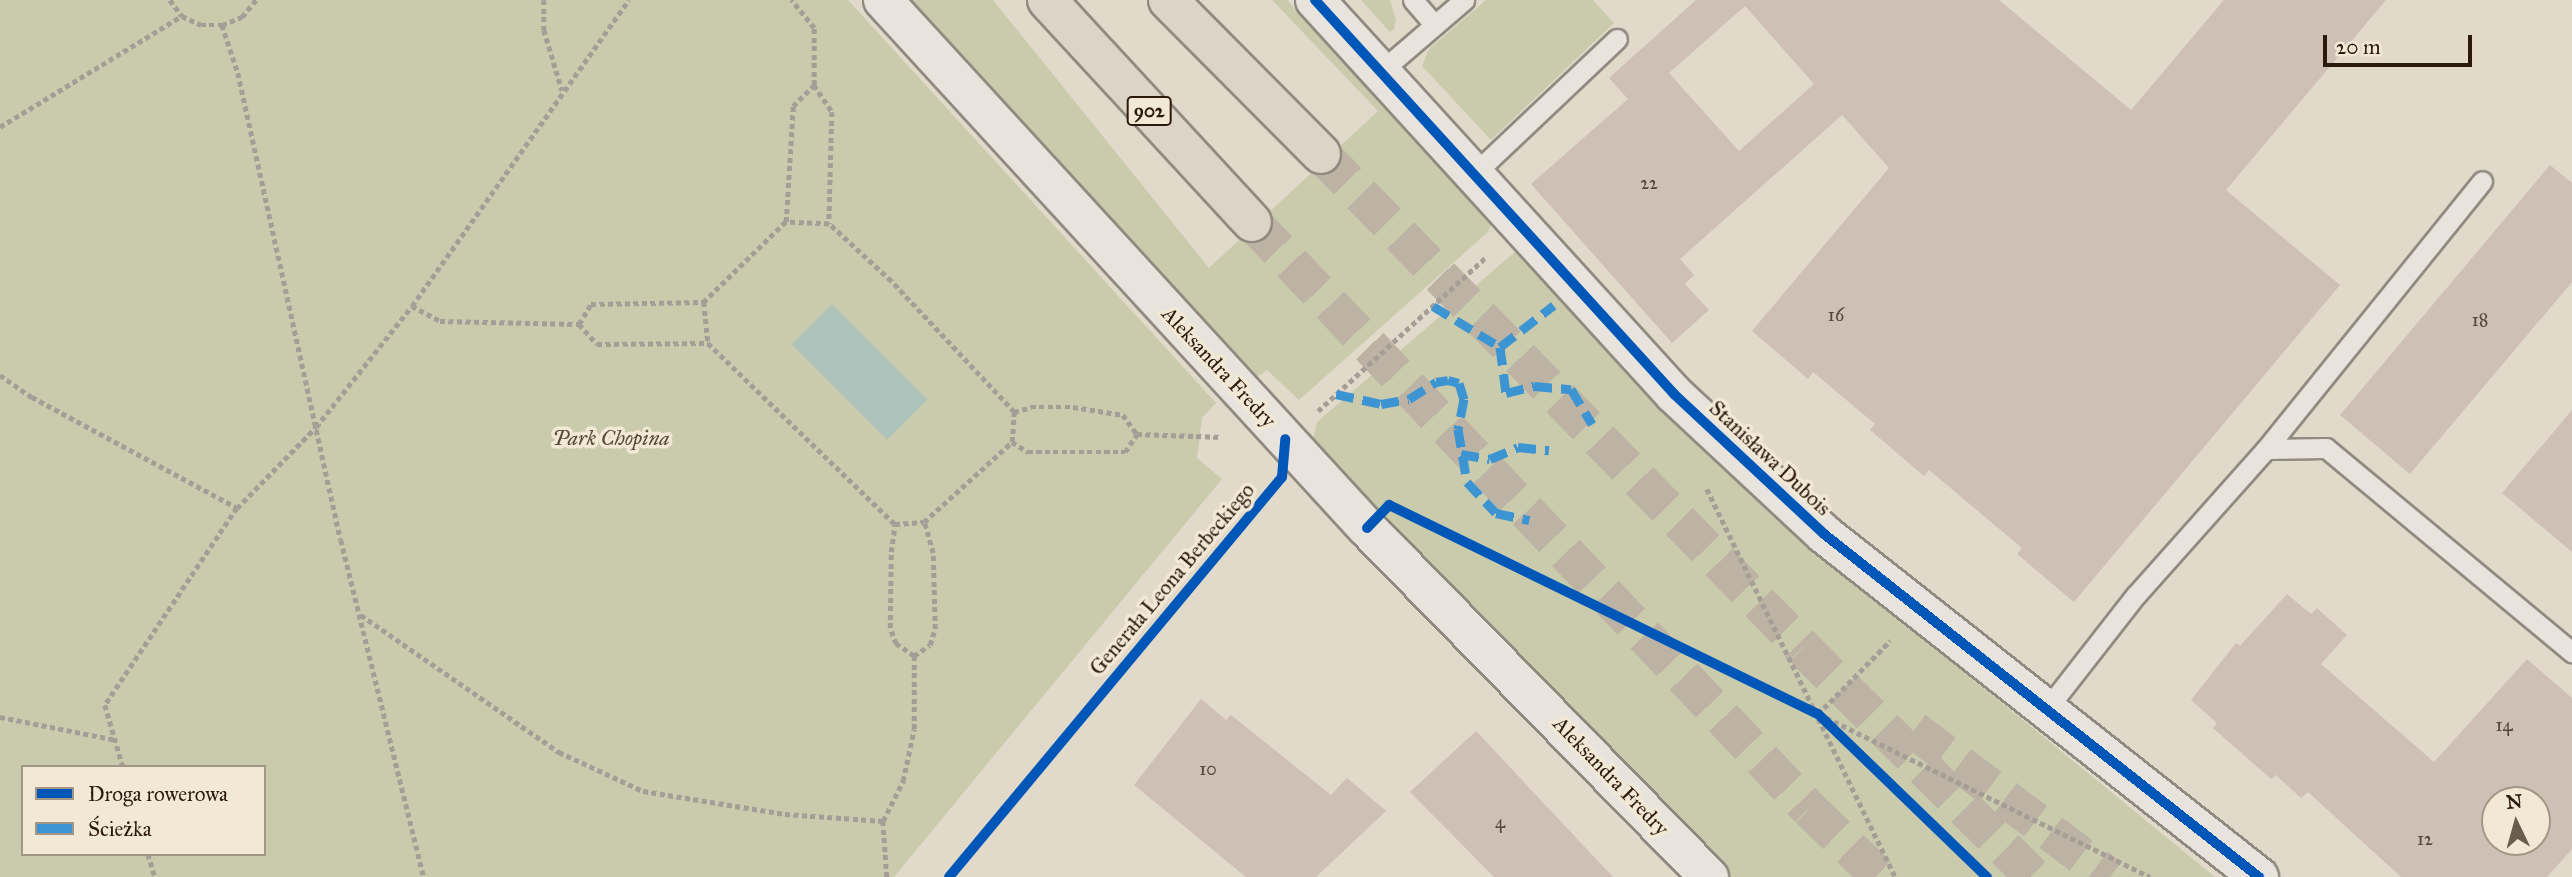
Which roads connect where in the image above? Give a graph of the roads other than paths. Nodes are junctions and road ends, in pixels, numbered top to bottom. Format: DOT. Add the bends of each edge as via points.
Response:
graph roads {
  1 [pos="883,0"];
  2 [pos="1046,0"];
  3 [pos="1168,0"];
  4 [pos="1315,0"];
  5 [pos="1413,0"];
  6 [pos="1464,0"];
  7 [pos="1436,24"];
  8 [pos="1617,39"];
  9 [pos="1380,72"];
  10 [pos="1321,154"];
  11 [pos="1474,175"];
  12 [pos="2482,181"];
  13 [pos="1252,222"];
  14 [pos="2266,449"];
  15 [pos="2572,652"];
  16 [pos="2046,710"];
  17 [pos="1709,877"];
  18 [pos="2259,877"];
  1 -- 17 [label="street, Aleksandra Fredry" via="1367,528"];
  2 -- 13 [label="main road, 902"];
  3 -- 10 [label="main road"];
  4 -- 9 [label="street, Stanisława Dubois"];
  5 -- 7 [label="lane"];
  6 -- 7 [label="lane"];
  7 -- 9 [label="lane"];
  8 -- 11 [label="lane"];
  9 -- 11 [label="street, Stanisława Dubois"];
  11 -- 16 [label="street, Stanisława Dubois" via="1694,413 1824,534"];
  12 -- 14 [label="lane"];
  14 -- 15 [label="lane" via="2326,448"];
  14 -- 16 [label="lane" via="2136,594"];
  16 -- 18 [label="street, Stanisława Dubois"];
}
